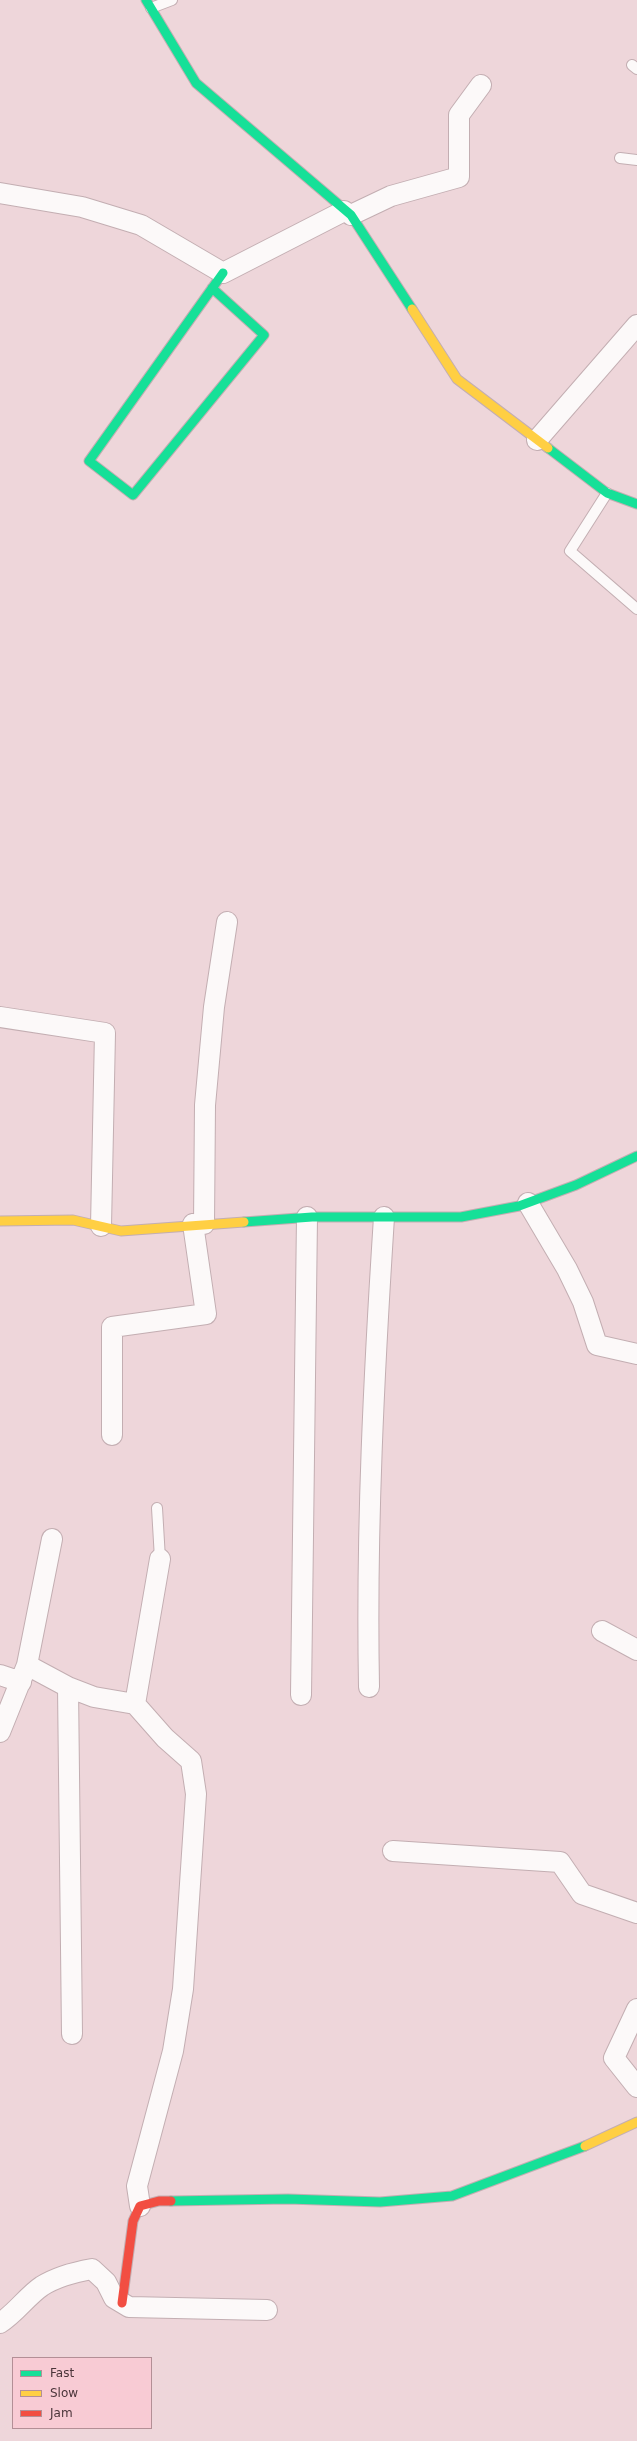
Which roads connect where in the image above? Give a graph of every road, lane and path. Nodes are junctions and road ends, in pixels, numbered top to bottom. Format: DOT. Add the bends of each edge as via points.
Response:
graph roads {
  1 [pos="172,0"];
  2 [pos="148,4"];
  3 [pos="481,84"];
  4 [pos="620,158"];
  5 [pos="637,160"];
  6 [pos="0,193"];
  7 [pos="347,213"];
  8 [pos="217,281"];
  9 [pos="637,325"];
  10 [pos="537,440"];
  11 [pos="607,493"];
  12 [pos="637,504"];
  13 [pos="637,609"];
  14 [pos="227,922"];
  15 [pos="0,1017"];
  16 [pos="637,1157"];
  17 [pos="528,1203"];
  18 [pos="307,1217"];
  19 [pos="384,1217"];
  20 [pos="0,1221"];
  21 [pos="198,1224"];
  22 [pos="101,1226"];
  23 [pos="637,1354"];
  24 [pos="112,1435"];
  25 [pos="158,1508"];
  26 [pos="52,1539"];
  27 [pos="160,1559"];
  28 [pos="602,1631"];
  29 [pos="637,1650"];
  30 [pos="24,1674"];
  31 [pos="0,1675"];
  32 [pos="68,1687"];
  33 [pos="369,1687"];
  34 [pos="301,1695"];
  35 [pos="135,1704"];
  36 [pos="0,1732"];
  37 [pos="393,1851"];
  38 [pos="637,1913"];
  39 [pos="637,2009"];
  40 [pos="72,2034"];
  41 [pos="637,2087"];
  42 [pos="637,2122"];
  43 [pos="140,2206"];
  44 [pos="122,2303"];
  45 [pos="267,2310"];
  46 [pos="0,2323"];
  1 -- 2 [label="lane"];
  2 -- 7 [label="street" via="196,83"];
  3 -- 7 [label="street" via="459,115 459,177 391,196"];
  4 -- 5 [label="lane"];
  6 -- 8 [label="street" via="82,207 141,225"];
  7 -- 8 [label="street"];
  7 -- 10 [label="street" via="457,379"];
  8 -- 8 [label="street" via="89,461 133,495 264,335"];
  9 -- 10 [label="street"];
  10 -- 11 [label="street"];
  11 -- 12 [label="street"];
  11 -- 13 [label="lane" via="570,551"];
  14 -- 21 [label="street" via="214,1007"];
  15 -- 22 [label="street" via="105,1032"];
  16 -- 17 [label="street" via="576,1185"];
  17 -- 19 [label="street" via="461,1217"];
  17 -- 23 [label="street" via="580,1296 597,1345"];
  18 -- 19 [label="street"];
  18 -- 21 [label="street"];
  18 -- 34 [label="street"];
  19 -- 33 [label="street" via="378,1309 368,1607"];
  20 -- 22 [label="street" via="73,1220"];
  21 -- 22 [label="street" via="122,1231"];
  21 -- 24 [label="street" via="206,1314 112,1326"];
  25 -- 27 [label="lane"];
  26 -- 30 [label="street"];
  27 -- 35 [label="street"];
  28 -- 29 [label="street"];
  30 -- 31 [label="street"];
  30 -- 32 [label="street"];
  30 -- 36 [label="street"];
  32 -- 35 [label="street" via="94,1697"];
  32 -- 40 [label="street"];
  35 -- 43 [label="street" via="165,1738 191,1761 196,1794 183,1989 173,2051 137,2186"];
  37 -- 38 [label="street" via="560,1862 582,1894"];
  39 -- 41 [label="street" via="614,2058"];
  42 -- 43 [label="street" via="594,2142 452,2196 380,2202 288,2199 159,2201"];
  43 -- 44 [label="street" via="133,2221"];
  44 -- 45 [label="street" via="129,2307"];
  44 -- 46 [label="street" via="114,2298 106,2282 92,2269 70,2272 42,2286"];
}
